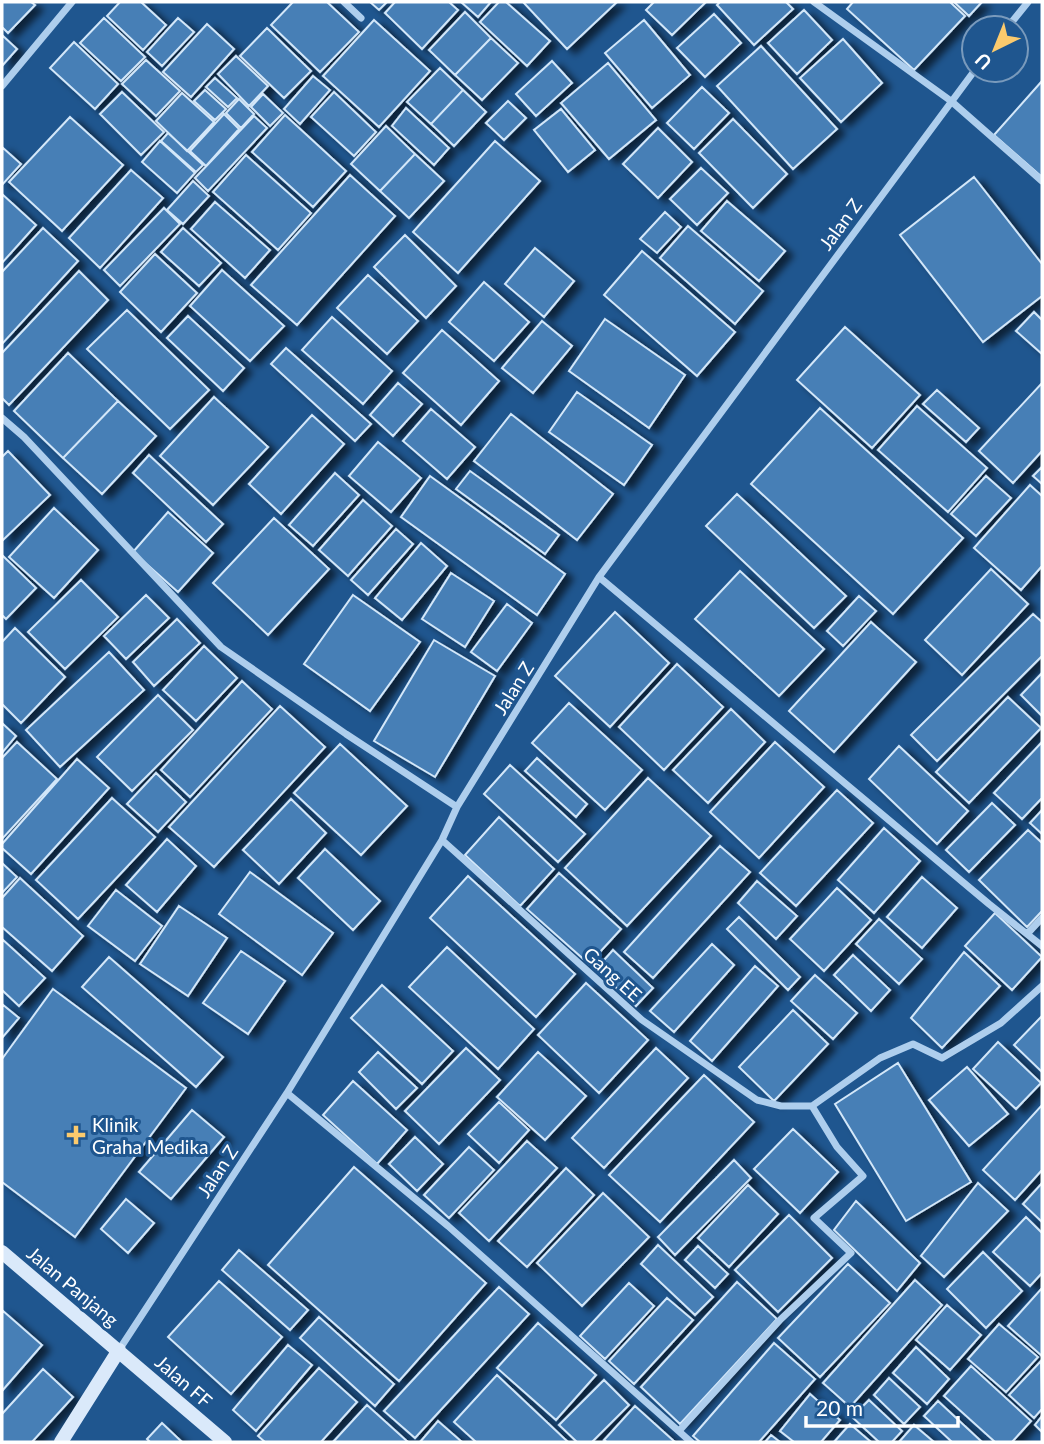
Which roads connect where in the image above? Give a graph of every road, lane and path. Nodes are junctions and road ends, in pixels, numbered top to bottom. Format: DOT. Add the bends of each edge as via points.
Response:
graph roads {
  1 [pos="72,2"];
  2 [pos="344,2"];
  3 [pos="814,2"];
  4 [pos="361,18"];
  5 [pos="964,84"];
  6 [pos="2,86"];
  7 [pos="951,101"];
  8 [pos="1042,181"];
  9 [pos="2,418"];
  10 [pos="599,577"];
  11 [pos="457,807"];
  12 [pos="442,840"];
  13 [pos="1042,918"];
  14 [pos="1027,934"];
  15 [pos="1042,946"];
  16 [pos="1042,986"];
  17 [pos="287,1093"];
  18 [pos="812,1106"];
  19 [pos="2,1252"];
  20 [pos="119,1350"];
  21 [pos="679,1431"];
  22 [pos="61,1442"];
  23 [pos="225,1442"];
  24 [pos="691,1442"];
  1 -- 6 [label="street"];
  2 -- 4 [label="street"];
  3 -- 7 [label="street"];
  5 -- 7 [label="street, Jalan Z"];
  7 -- 8 [label="street"];
  7 -- 10 [label="street, Jalan Z"];
  9 -- 11 [label="street" via="222,647"];
  10 -- 11 [label="street, Jalan Z"];
  10 -- 14 [label="street"];
  11 -- 12 [label="street, Jalan Z"];
  12 -- 17 [label="street, Jalan Z"];
  12 -- 18 [label="street, Gang EE" via="642,1020 757,1100"];
  13 -- 14 [label="street"];
  14 -- 15 [label="street"];
  16 -- 18 [label="street" via="1001,1023 942,1058 913,1044 880,1058"];
  17 -- 20 [label="street, Jalan Z"];
  17 -- 21 [label="street" via="448,1226"];
  18 -- 21 [label="street" via="863,1176 814,1218 851,1253 781,1318"];
  19 -- 20 [label="street, Jalan Panjang"];
  20 -- 22 [label="street"];
  20 -- 23 [label="street, Jalan FF"];
  21 -- 24 [label="street"];
}
